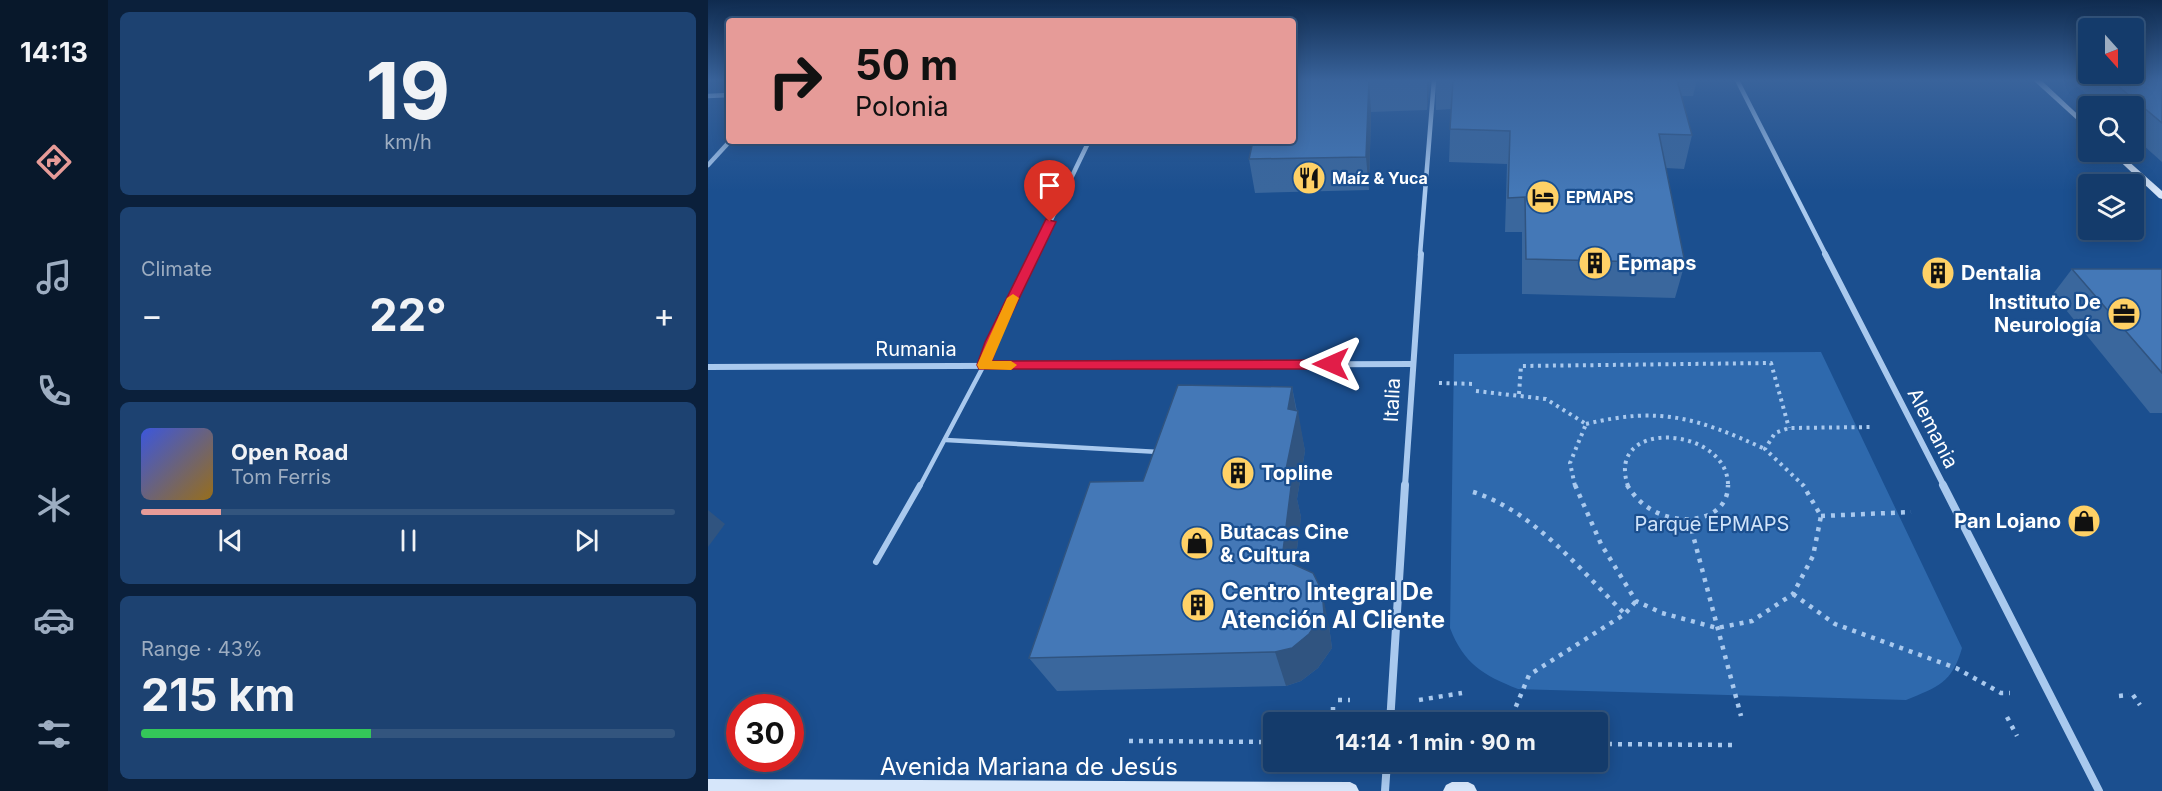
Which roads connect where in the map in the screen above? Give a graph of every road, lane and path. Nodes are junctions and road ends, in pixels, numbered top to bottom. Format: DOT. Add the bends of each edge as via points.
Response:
graph roads {
  1 [pos="1431,117"];
  2 [pos="1756,117"];
  3 [pos="727,144"];
  4 [pos="1088,144"];
  5 [pos="2125,162"];
  6 [pos="708,165"];
  7 [pos="2162,196"];
  8 [pos="1412,364"];
  9 [pos="984,365"];
  10 [pos="708,367"];
  11 [pos="1435,383"];
  12 [pos="1476,384"];
  13 [pos="1476,391"];
  14 [pos="1519,394"];
  15 [pos="1586,424"];
  16 [pos="1874,427"];
  17 [pos="1789,428"];
  18 [pos="946,440"];
  19 [pos="1765,449"];
  20 [pos="1166,453"];
  21 [pos="1473,492"];
  22 [pos="1911,512"];
  23 [pos="1821,516"];
  24 [pos="1689,520"];
  25 [pos="876,562"];
  26 [pos="1793,594"];
  27 [pos="1636,601"];
  28 [pos="1626,614"];
  29 [pos="1717,628"];
  30 [pos="1462,693"];
  31 [pos="2010,693"];
  32 [pos="2119,696"];
  33 [pos="1338,700"];
  34 [pos="1350,700"];
  35 [pos="1418,700"];
  36 [pos="2140,705"];
  37 [pos="1333,707"];
  38 [pos="1333,712"];
  39 [pos="1391,712"];
  40 [pos="1514,712"];
  41 [pos="1741,716"];
  42 [pos="2007,717"];
  43 [pos="2017,736"];
  44 [pos="1129,741"];
  45 [pos="1263,742"];
  46 [pos="1608,744"];
  47 [pos="1732,745"];
  48 [pos="1386,772"];
  49 [pos="708,788"];
  50 [pos="839,790"];
  51 [pos="1350,791"];
  52 [pos="1385,791"];
  53 [pos="1452,791"];
  54 [pos="1468,791"];
  55 [pos="2099,791"];
  1 -- 8 [label="street, Italia"];
  2 -- 55 [label="street, Alemania"];
  3 -- 6 [label="street"];
  4 -- 9 [label="street"];
  5 -- 7 [label="street"];
  8 -- 9 [label="street, Rumania"];
  8 -- 39 [label="street, Italia"];
  9 -- 10 [label="street, Rumania"];
  9 -- 18 [label="lane"];
  11 -- 12 [label="path"];
  13 -- 14 [label="path"];
  14 -- 15 [label="path" via="1546,399"];
  14 -- 17 [label="path" via="1521,366 1771,363"];
  15 -- 19 [label="path" via="1620,414 1674,414 1724,430"];
  15 -- 27 [label="path" via="1570,463 1576,492"];
  16 -- 17 [label="path"];
  17 -- 19 [label="path" via="1775,433"];
  18 -- 20 [label="lane"];
  18 -- 25 [label="lane"];
  19 -- 23 [label="path" via="1802,483"];
  21 -- 28 [label="path" via="1520,514"];
  22 -- 23 [label="path"];
  23 -- 26 [label="path" via="1814,556"];
  24 -- 24 [label="path" via="1671,519 1654,512 1629,490 1623,478 1623,464 1637,444 1650,438 1684,439 1701,445 1725,469 1730,483 1728,497 1707,517"];
  24 -- 29 [label="path"];
  26 -- 29 [label="path" via="1752,621"];
  26 -- 31 [label="path" via="1835,624 1956,668 2001,693"];
  27 -- 28 [label="path"];
  27 -- 29 [label="path" via="1662,613"];
  28 -- 40 [label="path" via="1529,675"];
  29 -- 41 [label="path"];
  30 -- 35 [label="path"];
  32 -- 36 [label="path" via="2131,695"];
  33 -- 34 [label="path"];
  37 -- 38 [label="path"];
  42 -- 43 [label="path"];
  44 -- 45 [label="path"];
  46 -- 47 [label="path"];
  48 -- 52 [label="street"];
  49 -- 50 [label="street, Avenida Mariana de Jesús"];
  50 -- 51 [label="street, Avenida Mariana de Jesús"];
  53 -- 54 [label="street"];
}
